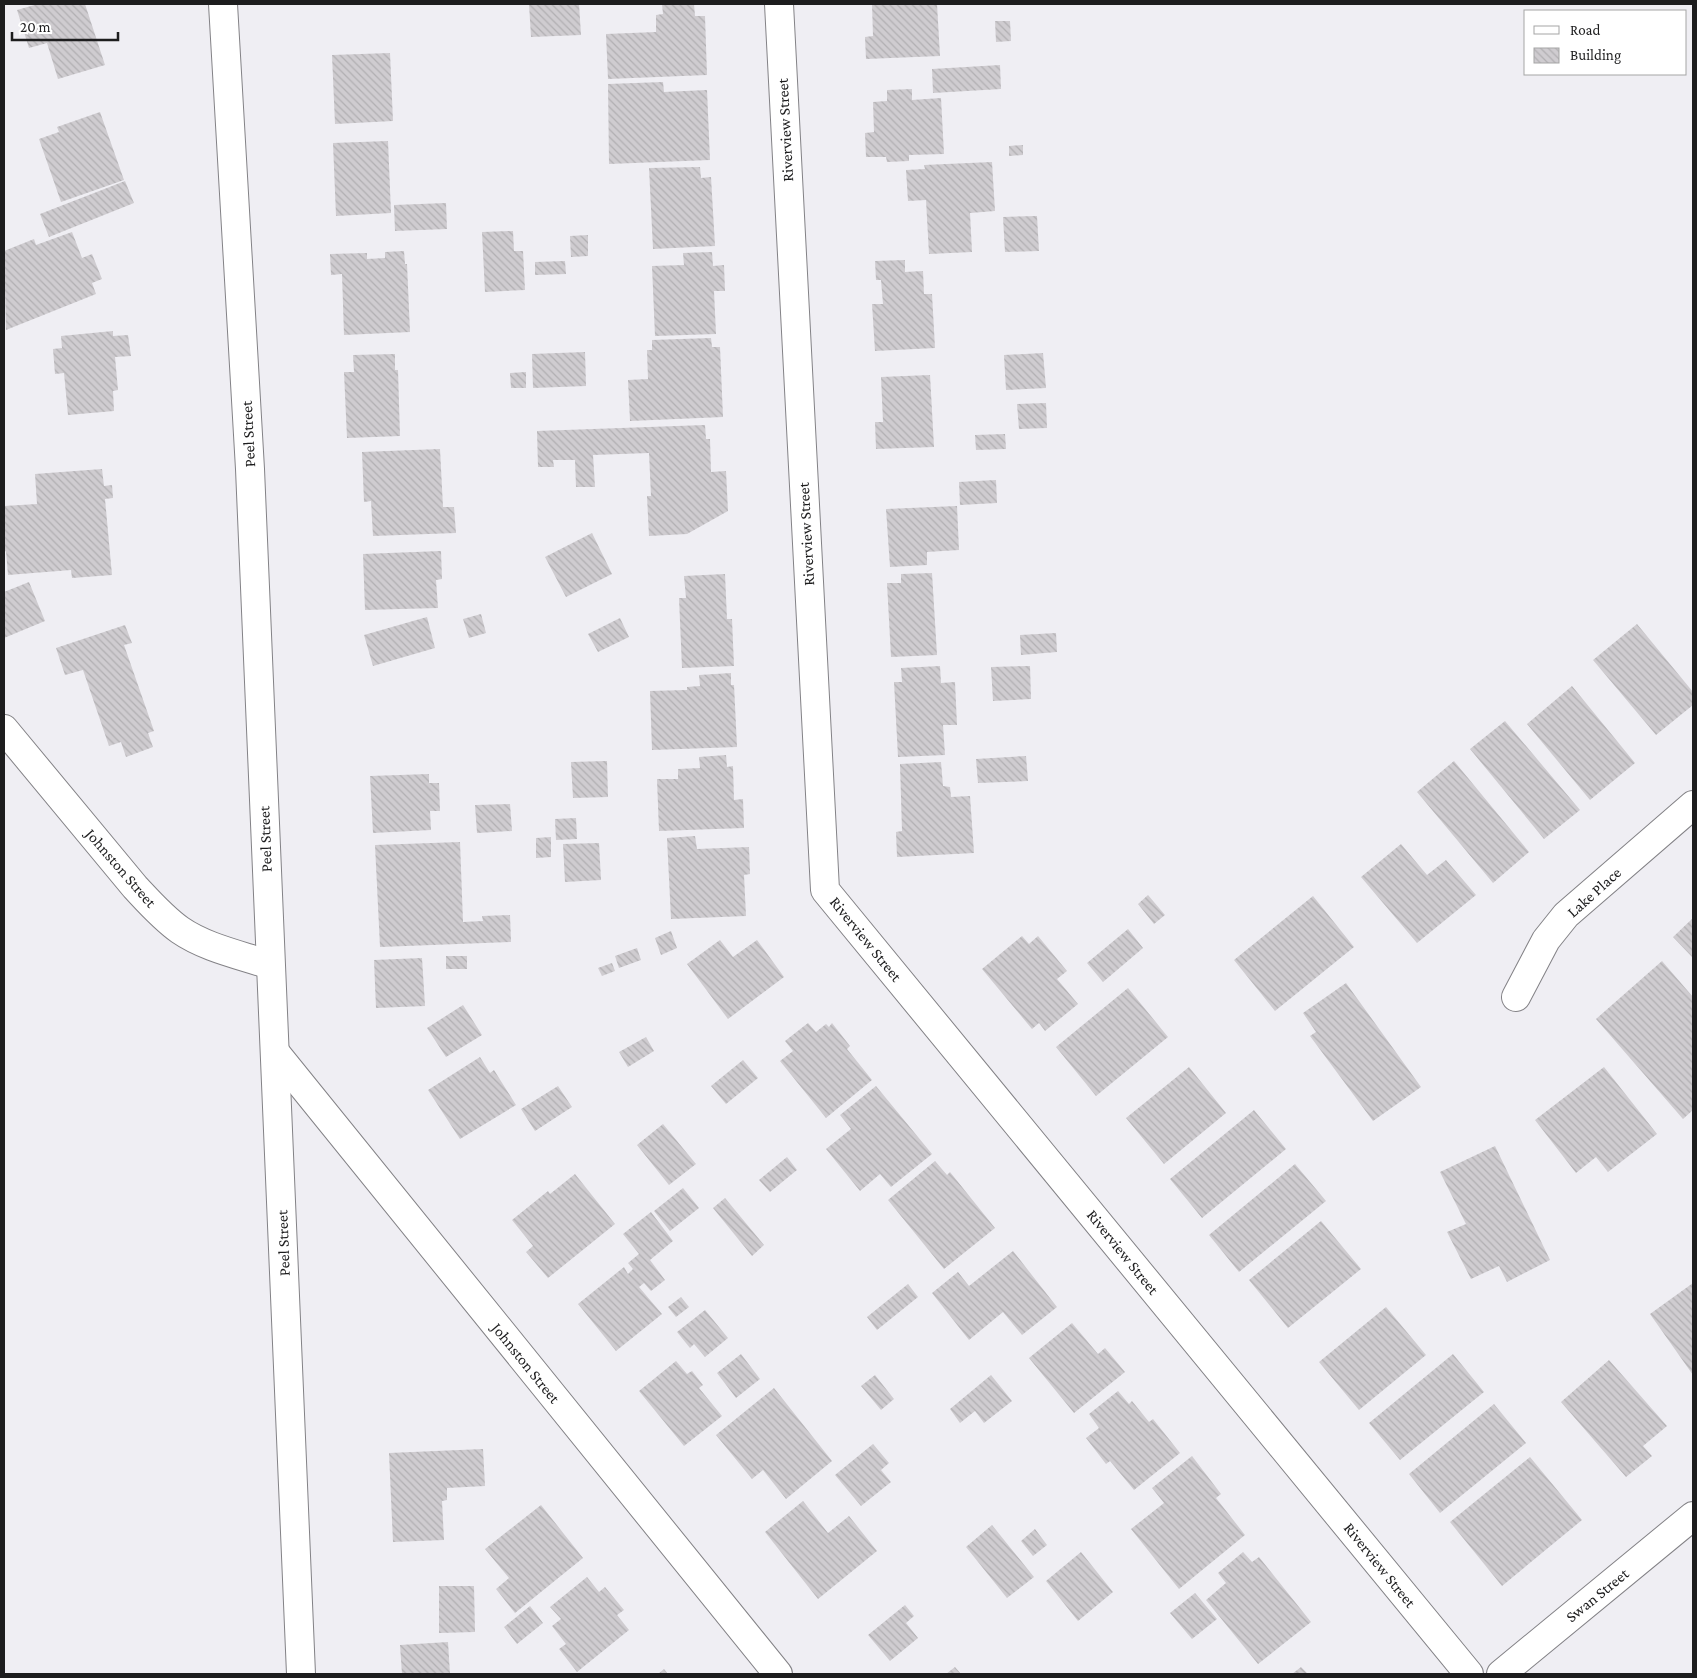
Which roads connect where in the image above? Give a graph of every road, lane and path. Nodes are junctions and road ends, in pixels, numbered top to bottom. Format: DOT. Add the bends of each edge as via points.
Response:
graph roads {
  1 [pos="223,4"];
  2 [pos="779,4"];
  3 [pos="4,729"];
  4 [pos="1693,805"];
  5 [pos="270,965"];
  6 [pos="1516,997"];
  7 [pos="275,1052"];
  8 [pos="1693,1516"];
  9 [pos="301,1674"];
  10 [pos="778,1674"];
  11 [pos="1469,1674"];
  12 [pos="1500,1674"];
  1 -- 5 [label="street, Peel Street" via="250,479"];
  2 -- 11 [label="street, Riverview Street" via="825,890"];
  3 -- 5 [label="street, Johnston Street" via="157,910 181,930 203,941"];
  4 -- 6 [label="street, Lake Place" via="1566,915 1546,940"];
  5 -- 7 [label="street, Peel Street"];
  7 -- 9 [label="street, Peel Street"];
  7 -- 10 [label="street, Johnston Street"];
  8 -- 12 [label="street, Swan Street"];
}
